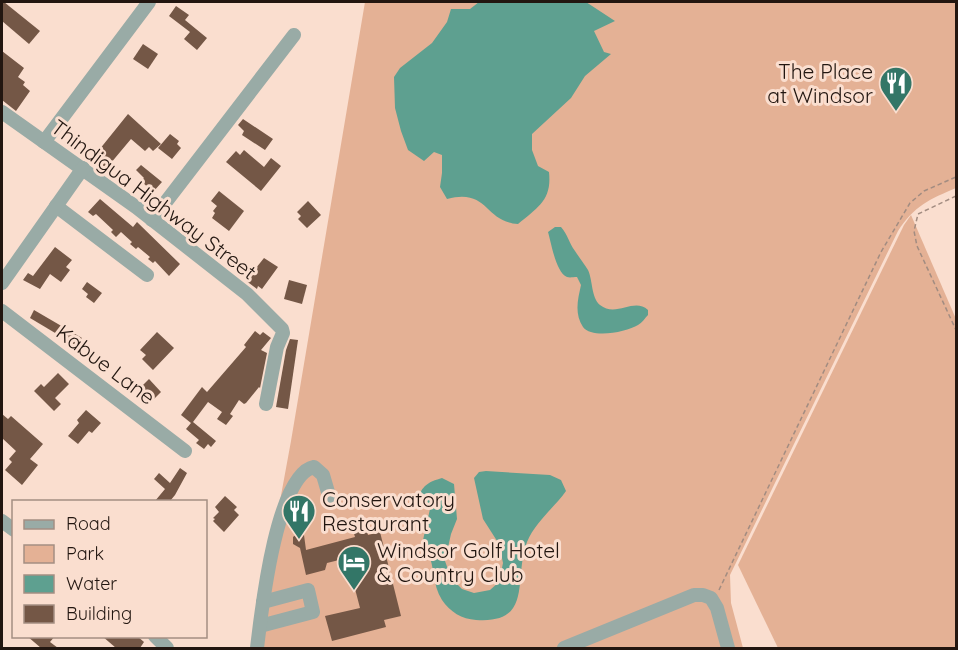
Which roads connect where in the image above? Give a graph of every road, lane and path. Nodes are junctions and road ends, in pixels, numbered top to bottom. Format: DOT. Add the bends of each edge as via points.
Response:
graph roads {
  1 [pos="149,2"];
  2 [pos="294,35"];
  3 [pos="2,112"];
  4 [pos="44,142"];
  5 [pos="82,168"];
  6 [pos="957,177"];
  7 [pos="957,196"];
  8 [pos="56,206"];
  9 [pos="152,220"];
  10 [pos="147,275"];
  11 [pos="2,283"];
  12 [pos="2,311"];
  13 [pos="957,330"];
  14 [pos="266,404"];
  15 [pos="185,452"];
  16 [pos="330,499"];
  17 [pos="455,570"];
  18 [pos="427,582"];
  19 [pos="263,602"];
  20 [pos="713,602"];
  21 [pos="260,626"];
  22 [pos="257,648"];
  23 [pos="564,648"];
  24 [pos="728,648"];
  1 -- 4 [label="street"];
  2 -- 9 [label="street"];
  3 -- 4 [label="street, Thindigua Highway Street"];
  4 -- 5 [label="street, Thindigua Highway Street"];
  5 -- 8 [label="street"];
  5 -- 9 [label="street, Thindigua Highway Street"];
  6 -- 20 [label="path" via="924,191 910,203 881,252"];
  7 -- 13 [label="path" via="918,214 914,231 921,257"];
  8 -- 10 [label="street"];
  8 -- 11 [label="street"];
  9 -- 14 [label="street, Thindigua Highway Street" via="247,294 283,333"];
  12 -- 15 [label="street, Kabue Lane"];
  16 -- 19 [label="street" via="323,475 316,468 306,470 293,486 279,519"];
  17 -- 18 [label="path"];
  19 -- 21 [label="street"];
  19 -- 21 [label="street" via="308,590 313,612"];
  20 -- 23 [label="street" via="703,595 694,596"];
  20 -- 24 [label="street"];
  21 -- 22 [label="street"];
}
